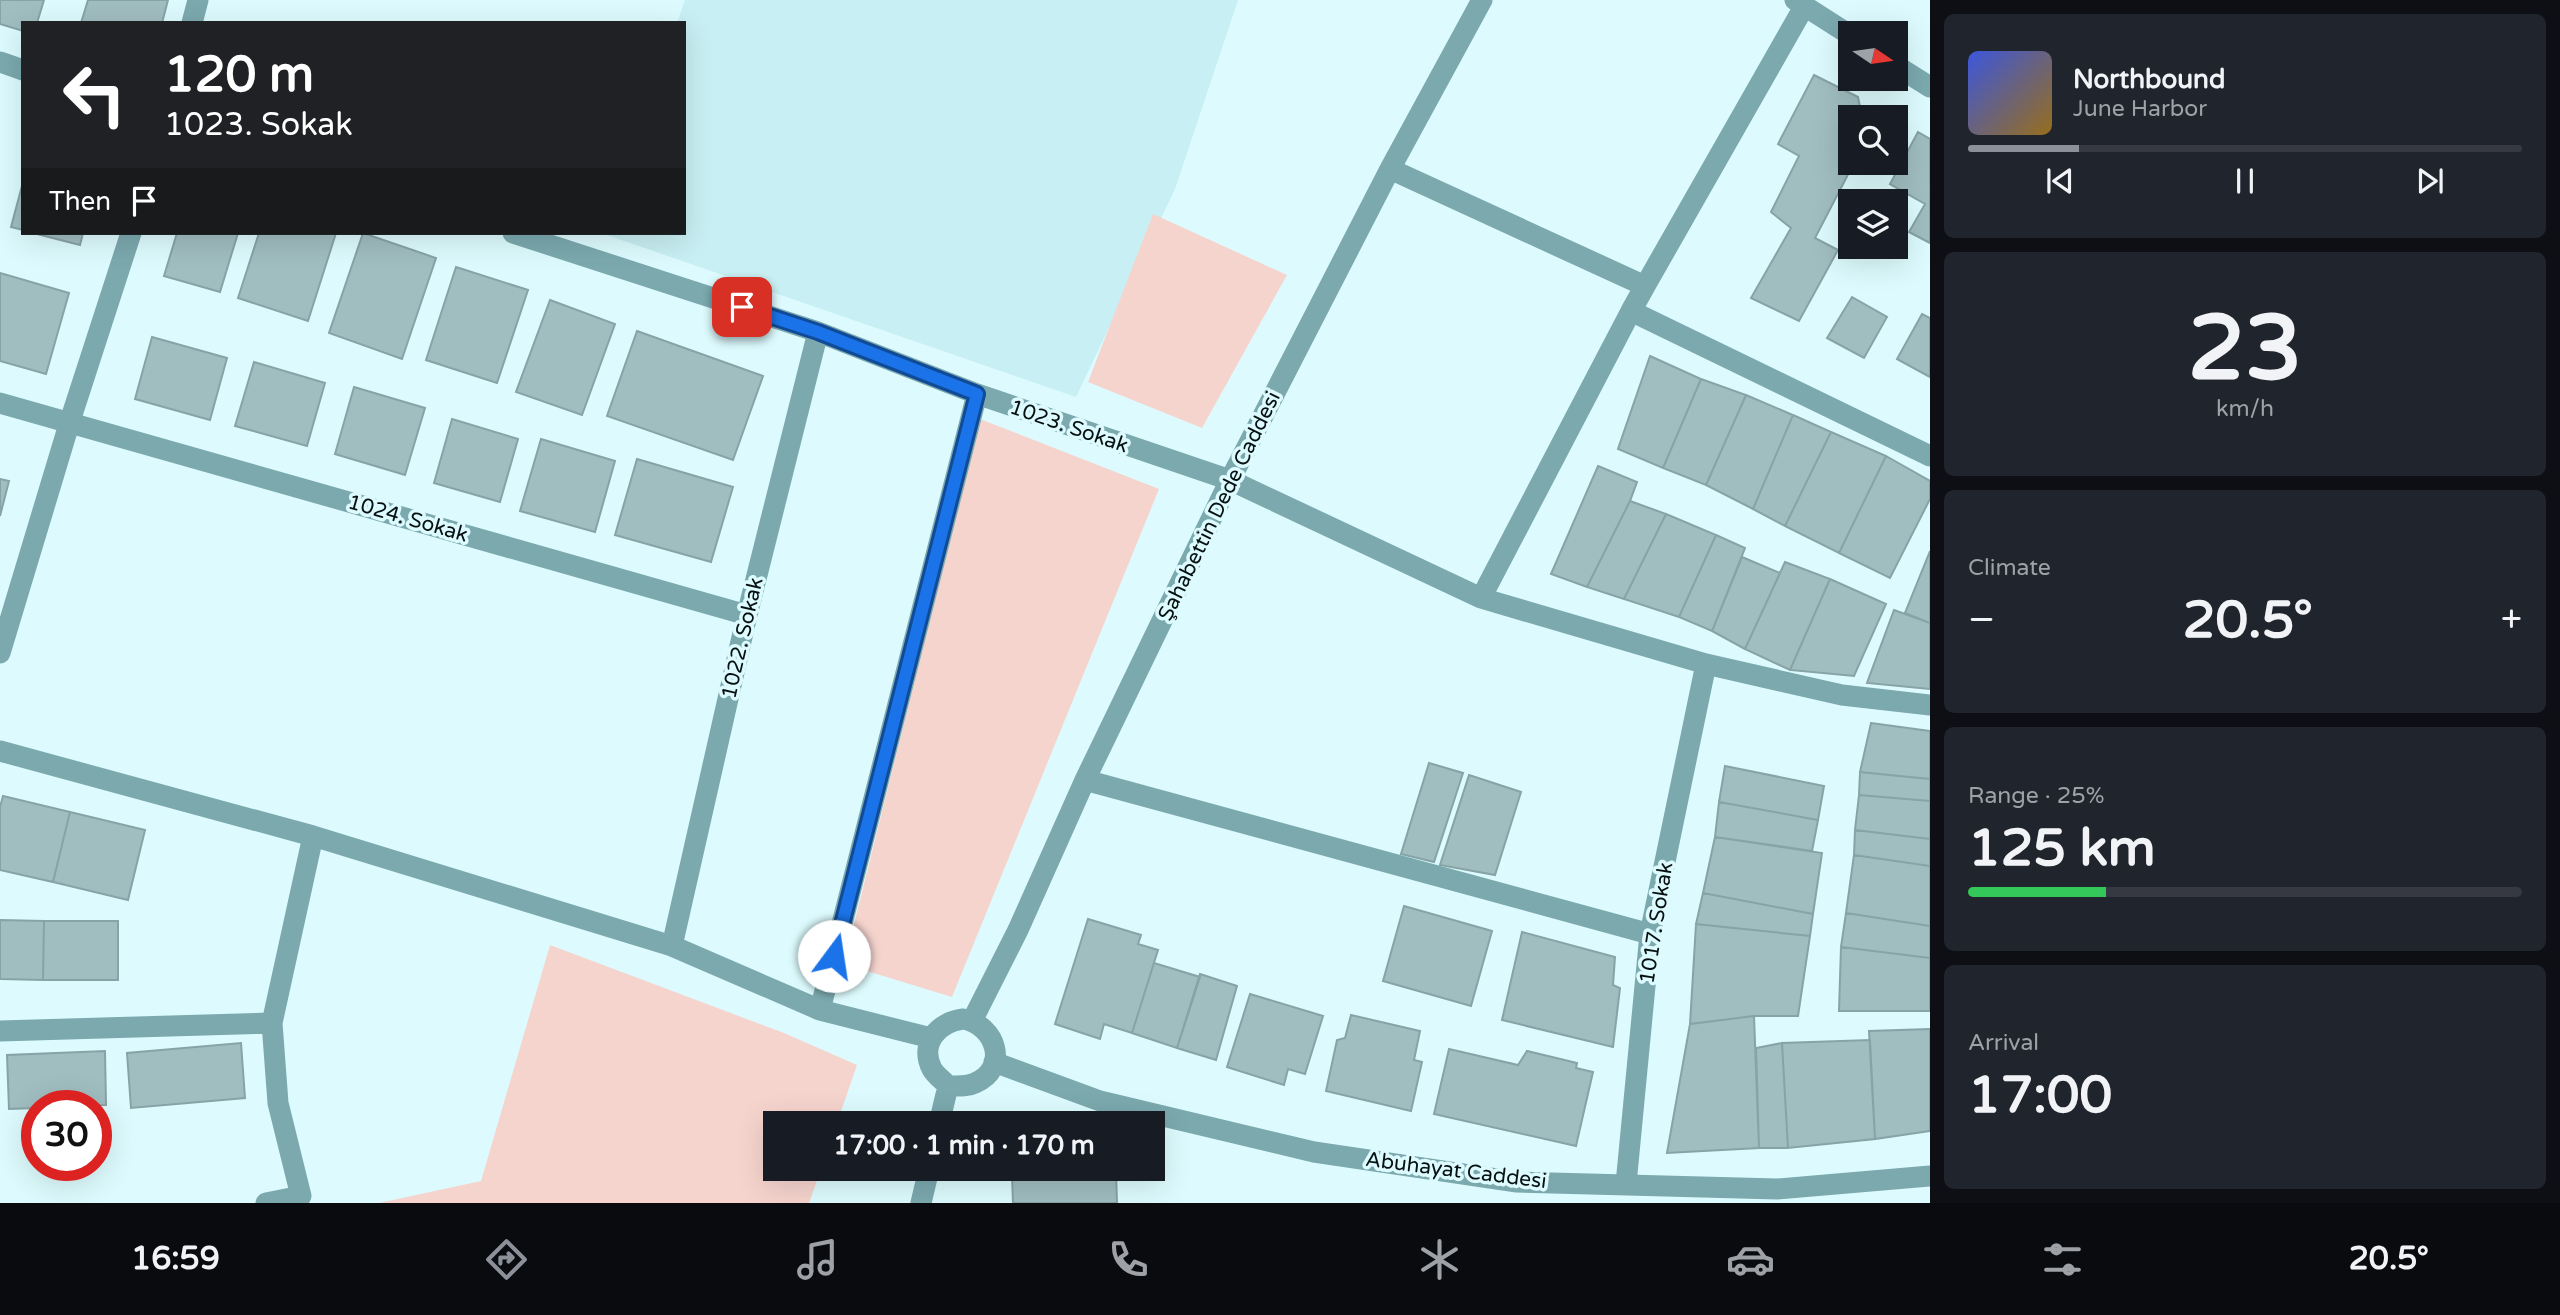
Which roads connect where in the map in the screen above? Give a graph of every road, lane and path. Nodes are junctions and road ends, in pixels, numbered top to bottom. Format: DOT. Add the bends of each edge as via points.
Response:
graph roads {
  1 [pos="198,0"];
  2 [pos="1482,0"];
  3 [pos="1800,3"];
  4 [pos="193,21"];
  5 [pos="1838,27"];
  6 [pos="0,62"];
  7 [pos="21,68"];
  8 [pos="1908,73"];
  9 [pos="1930,87"];
  10 [pos="1390,169"];
  11 [pos="130,235"];
  12 [pos="519,235"];
  13 [pos="1646,286"];
  14 [pos="1631,311"];
  15 [pos="818,332"];
  16 [pos="977,394"];
  17 [pos="0,403"];
  18 [pos="70,421"];
  19 [pos="1930,456"];
  20 [pos="1230,480"];
  21 [pos="1481,598"];
  22 [pos="747,615"];
  23 [pos="0,653"];
  24 [pos="1706,664"];
  25 [pos="1930,705"];
  26 [pos="0,751"];
  27 [pos="1085,780"];
  28 [pos="313,836"];
  29 [pos="1650,934"];
  30 [pos="672,946"];
  31 [pos="820,1010"];
  32 [pos="972,1021"];
  33 [pos="272,1023"];
  34 [pos="0,1031"];
  35 [pos="931,1038"];
  36 [pos="994,1062"];
  37 [pos="948,1086"];
  38 [pos="942,1111"];
  39 [pos="1930,1176"];
  40 [pos="926,1181"];
  41 [pos="1626,1184"];
  42 [pos="266,1203"];
  43 [pos="921,1203"];
  1 -- 4 [label="street"];
  2 -- 10 [label="street, Şahabettin Dede Caddesi"];
  3 -- 5 [label="street"];
  3 -- 13 [label="street"];
  6 -- 7 [label="street"];
  8 -- 9 [label="street"];
  10 -- 13 [label="street"];
  10 -- 20 [label="street, Şahabettin Dede Caddesi"];
  11 -- 18 [label="street"];
  12 -- 15 [label="street, 1023. Sokak"];
  13 -- 14 [label="street"];
  14 -- 19 [label="street"];
  14 -- 21 [label="street"];
  15 -- 16 [label="street, 1023. Sokak"];
  15 -- 22 [label="street, 1022. Sokak"];
  16 -- 20 [label="street, 1023. Sokak"];
  16 -- 31 [label="street"];
  17 -- 18 [label="street, 1024. Sokak"];
  18 -- 22 [label="street, 1024. Sokak"];
  18 -- 23 [label="street"];
  20 -- 21 [label="street, 1023. Sokak"];
  20 -- 27 [label="street, Şahabettin Dede Caddesi"];
  21 -- 24 [label="street, 1023. Sokak"];
  22 -- 30 [label="street, 1022. Sokak"];
  24 -- 25 [label="street, 1023. Sokak" via="1842,695"];
  24 -- 29 [label="street, 1017. Sokak"];
  26 -- 28 [label="street"];
  27 -- 29 [label="street"];
  27 -- 32 [label="street, Şahabettin Dede Caddesi"];
  28 -- 30 [label="street"];
  28 -- 33 [label="street"];
  29 -- 41 [label="street, 1017. Sokak"];
  30 -- 31 [label="street"];
  31 -- 35 [label="street"];
  32 -- 35 [label="street" via="944,1024"];
  32 -- 36 [label="street" via="981,1025 993,1042"];
  33 -- 34 [label="street"];
  33 -- 42 [label="street" via="278,1103 301,1196"];
  35 -- 37 [label="street" via="928,1058"];
  36 -- 37 [label="street" via="975,1084"];
  36 -- 41 [label="street, Abuhayat Caddesi" via="1100,1101 1314,1152 1517,1182"];
  37 -- 38 [label="street"];
  39 -- 41 [label="street, Abuhayat Caddesi" via="1777,1189"];
  40 -- 43 [label="street"];
}
